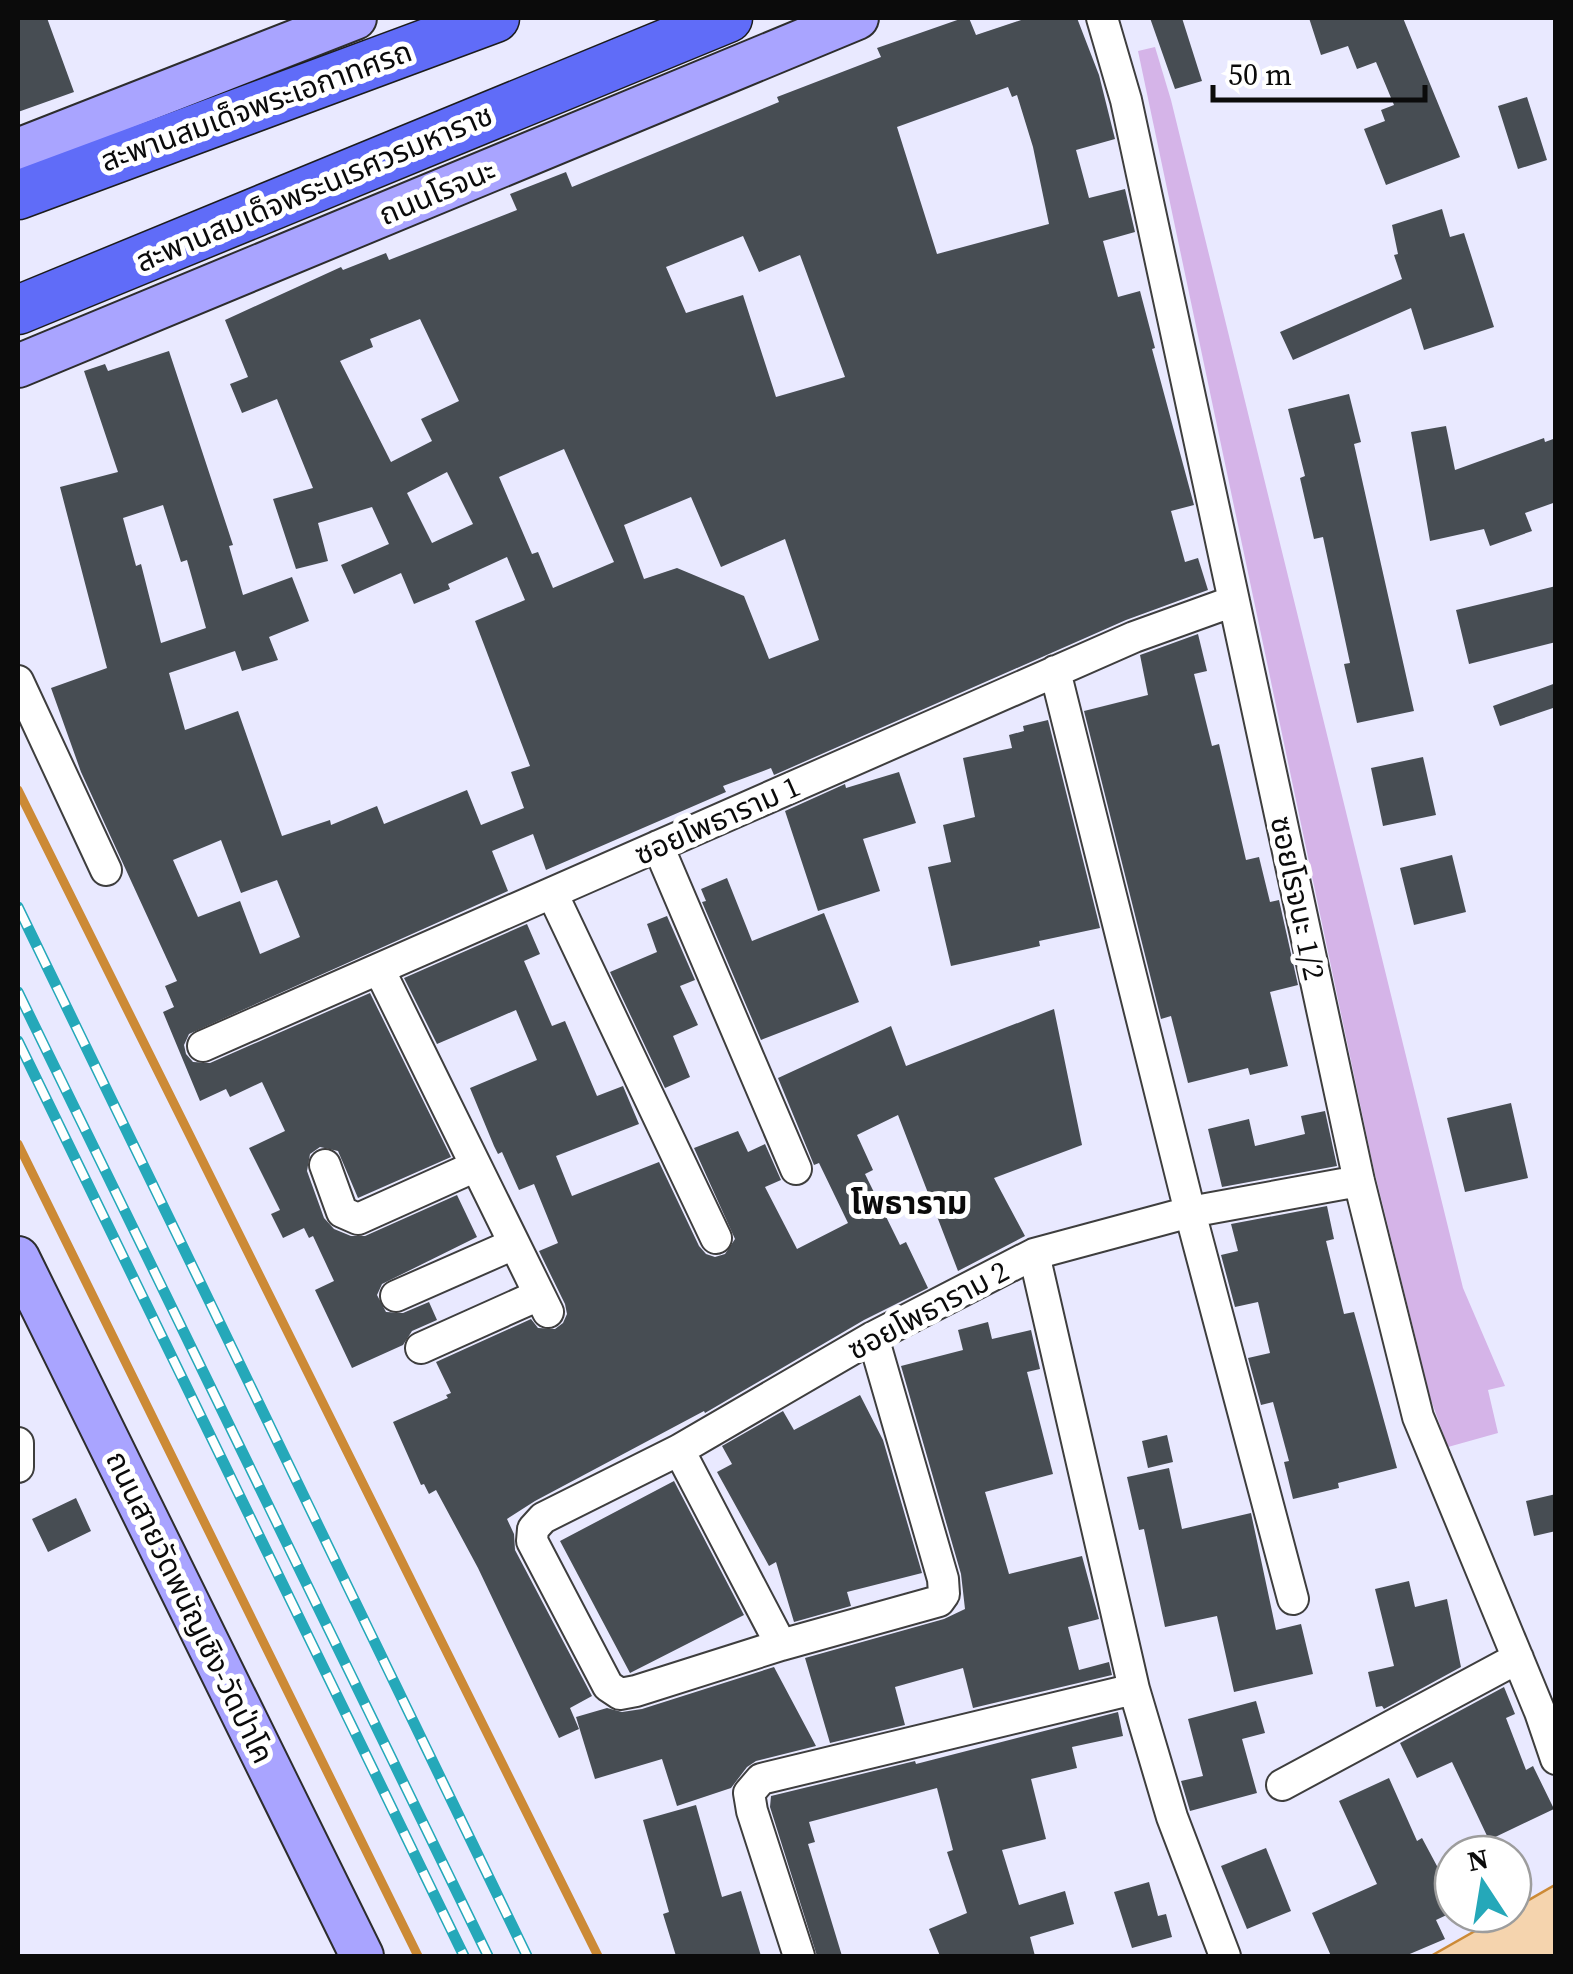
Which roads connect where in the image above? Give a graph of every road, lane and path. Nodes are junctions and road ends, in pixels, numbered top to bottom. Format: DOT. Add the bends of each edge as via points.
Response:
graph roads {
  1 [pos="356,18"];
  2 [pos="495,18"];
  3 [pos="728,18"];
  4 [pos="857,18"];
  5 [pos="1102,18"];
  6 [pos="18,150"];
  7 [pos="18,194"];
  8 [pos="18,310"];
  9 [pos="18,366"];
  10 [pos="1234,601"];
  11 [pos="1055,671"];
  12 [pos="18,681"];
  13 [pos="658,846"];
  14 [pos="106,870"];
  15 [pos="552,893"];
  16 [pos="379,969"];
  17 [pos="203,1046"];
  18 [pos="325,1165"];
  19 [pos="476,1166"];
  20 [pos="796,1168"];
  21 [pos="1359,1182"];
  22 [pos="1190,1212"];
  23 [pos="716,1238"];
  24 [pos="514,1244"];
  25 [pos="1034,1254"];
  26 [pos="20,1270"];
  27 [pos="396,1296"];
  28 [pos="872,1337"];
  29 [pos="421,1348"];
  30 [pos="18,1443"];
  31 [pos="679,1450"];
  32 [pos="18,1467"];
  33 [pos="1293,1598"];
  34 [pos="781,1645"];
  35 [pos="1518,1658"];
  36 [pos="1134,1689"];
  37 [pos="1548,1710"];
  38 [pos="1556,1759"];
  39 [pos="1282,1785"];
  40 [pos="362,1956"];
  41 [pos="800,1956"];
  42 [pos="1226,1956"];
  1 -- 6 [label="main road"];
  2 -- 7 [label="main road, สะพานสมเด็จพระเอกาทศรถ"];
  3 -- 8 [label="main road, สะพานสมเด็จพระนเรศวรมหาราช"];
  4 -- 9 [label="main road, ถนนโรจนะ"];
  5 -- 10 [label="street, ซอยโรจนะ 1/2" via="1126,100"];
  10 -- 11 [label="street, ซอยโพธาราม 1"];
  10 -- 21 [label="street, ซอยโรจนะ 1/2"];
  11 -- 13 [label="street, ซอยโพธาราม 1"];
  11 -- 22 [label="street"];
  12 -- 14 [label="street"];
  13 -- 15 [label="street, ซอยโพธาราม 1"];
  13 -- 20 [label="street"];
  15 -- 16 [label="street, ซอยโพธาราม 1"];
  15 -- 23 [label="street"];
  16 -- 17 [label="street, ซอยโพธาราม 1"];
  16 -- 19 [label="street"];
  18 -- 19 [label="street" via="342,1212 358,1219"];
  19 -- 24 [label="street"];
  21 -- 22 [label="street, ซอยโพธาราม 2"];
  21 -- 35 [label="street, ซอยโรจนะ 1/2" via="1418,1417"];
  22 -- 25 [label="street, ซอยโพธาราม 2"];
  22 -- 33 [label="street"];
  24 -- 27 [label="street"];
  24 -- 29 [label="street" via="543,1304"];
  25 -- 28 [label="street, ซอยโพธาราม 2"];
  25 -- 36 [label="street"];
  26 -- 40 [label="main road, ถนนสายวัดพนัญเชิง-วัดป่าโค"];
  28 -- 31 [label="street, ซอยโพธาราม 2"];
  28 -- 34 [label="street" via="944,1594 940,1601"];
  30 -- 32 [label="street"];
  31 -- 34 [label="street"];
  31 -- 34 [label="street, ซอยโพธาราม 2" via="543,1518 532,1542 608,1686 620,1694"];
  35 -- 37 [label="street, ซอยโรจนะ 1/2"];
  35 -- 39 [label="street"];
  36 -- 41 [label="street" via="761,1778 749,1793 752,1811"];
  36 -- 42 [label="street" via="1172,1816"];
  37 -- 38 [label="street, ซอยโรจนะ 1/2"];
}
